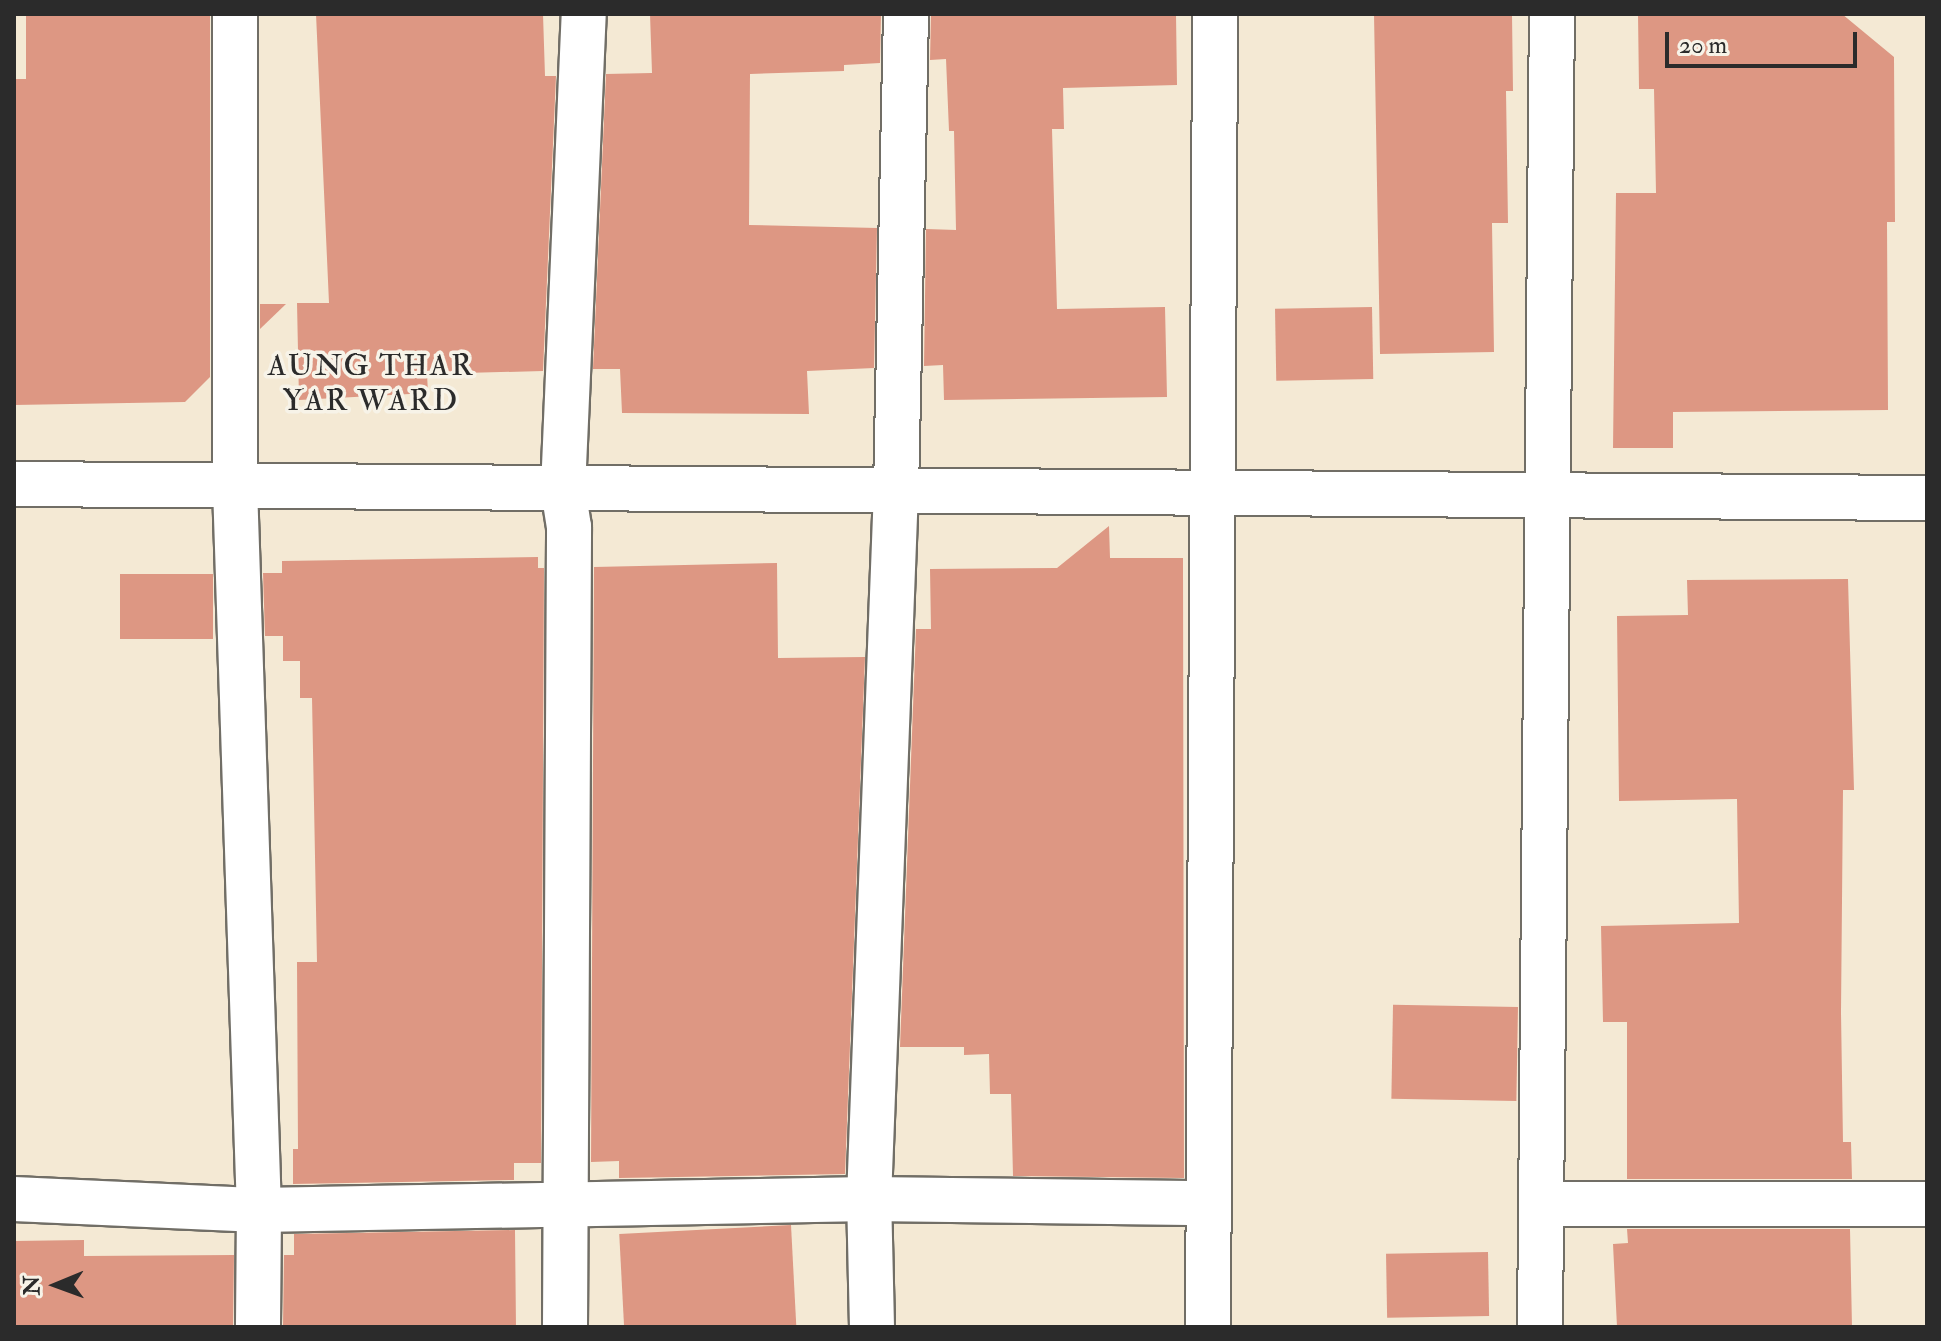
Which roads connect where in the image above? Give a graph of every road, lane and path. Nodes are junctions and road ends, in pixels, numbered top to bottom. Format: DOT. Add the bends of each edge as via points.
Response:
graph roads {
  1 [pos="235,14"];
  2 [pos="584,14"];
  3 [pos="906,14"];
  4 [pos="1215,14"];
  5 [pos="1552,14"];
  6 [pos="14,484"];
  7 [pos="235,487"];
  8 [pos="563,489"];
  9 [pos="896,491"];
  10 [pos="1214,493"];
  11 [pos="1548,495"];
  12 [pos="1927,498"];
  13 [pos="14,1199"];
  14 [pos="869,1199"];
  15 [pos="1209,1203"];
  16 [pos="566,1204"];
  17 [pos="1541,1204"];
  18 [pos="1927,1204"];
  19 [pos="259,1210"];
  20 [pos="258,1327"];
  21 [pos="565,1327"];
  22 [pos="872,1327"];
  23 [pos="1208,1327"];
  24 [pos="1540,1327"];
  1 -- 7 [label="street"];
  2 -- 8 [label="street"];
  3 -- 9 [label="street"];
  4 -- 10 [label="street"];
  5 -- 11 [label="street"];
  6 -- 7 [label="street"];
  7 -- 8 [label="street"];
  7 -- 19 [label="street"];
  8 -- 9 [label="street"];
  8 -- 16 [label="street" via="569,527"];
  9 -- 10 [label="street"];
  9 -- 14 [label="street"];
  10 -- 11 [label="street"];
  10 -- 15 [label="street"];
  11 -- 12 [label="street"];
  11 -- 17 [label="street"];
  13 -- 19 [label="street"];
  14 -- 15 [label="street"];
  14 -- 16 [label="street"];
  14 -- 22 [label="street"];
  15 -- 23 [label="street"];
  16 -- 19 [label="street"];
  16 -- 21 [label="street"];
  17 -- 18 [label="street"];
  17 -- 24 [label="street"];
  19 -- 20 [label="street"];
}
